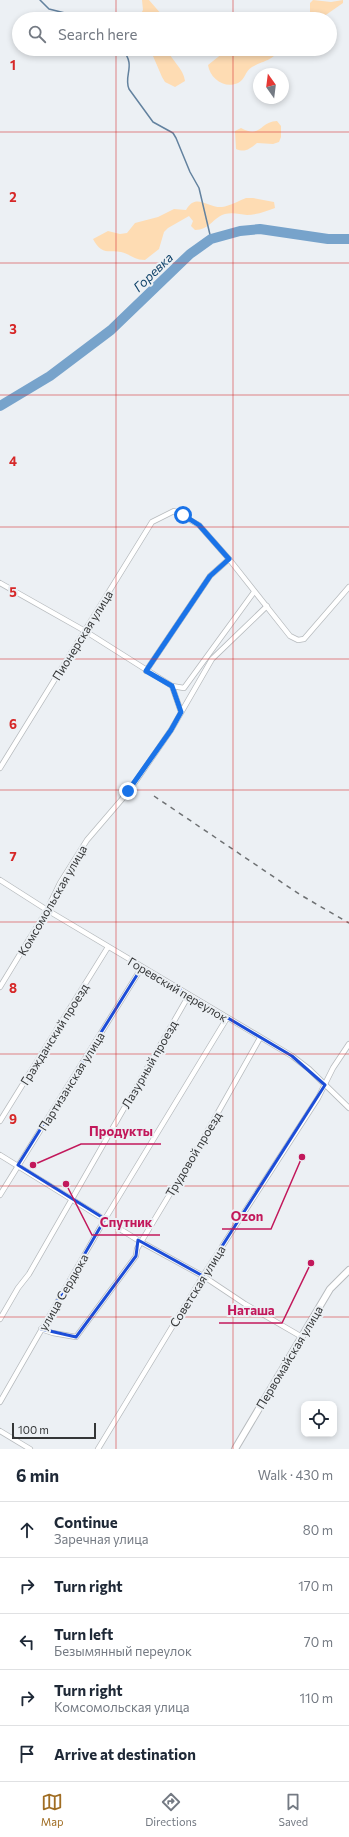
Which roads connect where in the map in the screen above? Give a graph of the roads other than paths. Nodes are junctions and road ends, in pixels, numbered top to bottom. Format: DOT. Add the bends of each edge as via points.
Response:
graph roads {
  1 [pos="229,559"];
  2 [pos="0,583"];
  3 [pos="349,587"];
  4 [pos="254,592"];
  5 [pos="267,606"];
  6 [pos="85,632"];
  7 [pos="146,671"];
  8 [pos="172,686"];
  9 [pos="181,712"];
  10 [pos="0,768"];
  11 [pos="0,880"];
  12 [pos="47,910"];
  13 [pos="108,947"];
  14 [pos="142,967"];
  15 [pos="0,987"];
  16 [pos="189,995"];
  17 [pos="227,1018"];
  18 [pos="260,1038"];
  19 [pos="349,1044"];
  20 [pos="325,1085"];
  21 [pos="349,1108"];
  22 [pos="0,1122"];
  23 [pos="0,1155"];
  24 [pos="18,1165"];
  25 [pos="0,1195"];
  26 [pos="72,1198"];
  27 [pos="105,1219"];
  28 [pos="141,1242"];
  29 [pos="349,1270"];
  30 [pos="203,1276"];
  31 [pos="0,1319"];
  32 [pos="42,1329"];
  33 [pos="302,1337"];
  34 [pos="0,1402"];
  35 [pos="0,1431"];
  36 [pos="30,1449"];
  37 [pos="98,1449"];
  38 [pos="235,1449"];
  1 -- 4 [label="street"];
  1 -- 6 [label="street, Пионерская улица" via="199,525 174,511 152,522"];
  1 -- 7 [label="street" via="210,576"];
  2 -- 6 [label="street"];
  3 -- 5 [label="street" via="304,638 298,640 290,636"];
  4 -- 5 [label="street"];
  4 -- 8 [label="street" via="184,688"];
  5 -- 9 [label="street, Комсомольская улица" via="212,660"];
  6 -- 7 [label="street"];
  6 -- 10 [label="street, Пионерская улица"];
  7 -- 8 [label="street"];
  8 -- 9 [label="street"];
  9 -- 12 [label="street, Комсомольская улица" via="128,791 87,840 60,883"];
  11 -- 12 [label="street, Горевский переулок"];
  12 -- 13 [label="street, Горевский переулок"];
  12 -- 15 [label="street, Комсомольская улица"];
  13 -- 14 [label="street, Горевский переулок"];
  13 -- 22 [label="street, Гражданский проезд"];
  14 -- 16 [label="street, Горевский переулок"];
  14 -- 24 [label="street, Партизанская улица"];
  16 -- 17 [label="street, Горевский переулок"];
  16 -- 26 [label="street, Лазурный проезд"];
  17 -- 18 [label="street, Горевский переулок"];
  17 -- 27 [label="street, улица Сердюка"];
  18 -- 20 [label="street, Горевский переулок" via="309,1069"];
  18 -- 28 [label="street, Трудовой проезд"];
  19 -- 20 [label="street, Советская улица"];
  20 -- 21 [label="street, Горевский переулок"];
  20 -- 30 [label="street, Советская улица"];
  23 -- 24 [label="street"];
  24 -- 25 [label="street, Партизанская улица"];
  24 -- 26 [label="street"];
  26 -- 27 [label="street"];
  26 -- 31 [label="street, Лазурный проезд"];
  27 -- 28 [label="street"];
  27 -- 32 [label="street, улица Сердюка"];
  28 -- 30 [label="street"];
  28 -- 32 [label="street, Трудовой проезд" via="136,1256 76,1337"];
  29 -- 33 [label="main road, Первомайская улица" via="330,1289"];
  30 -- 33 [label="street" via="244,1304"];
  30 -- 37 [label="street, Советская улица"];
  32 -- 34 [label="street, улица Сердюка"];
  33 -- 38 [label="main road, Первомайская улица"];
  35 -- 36 [label="street"];
}
